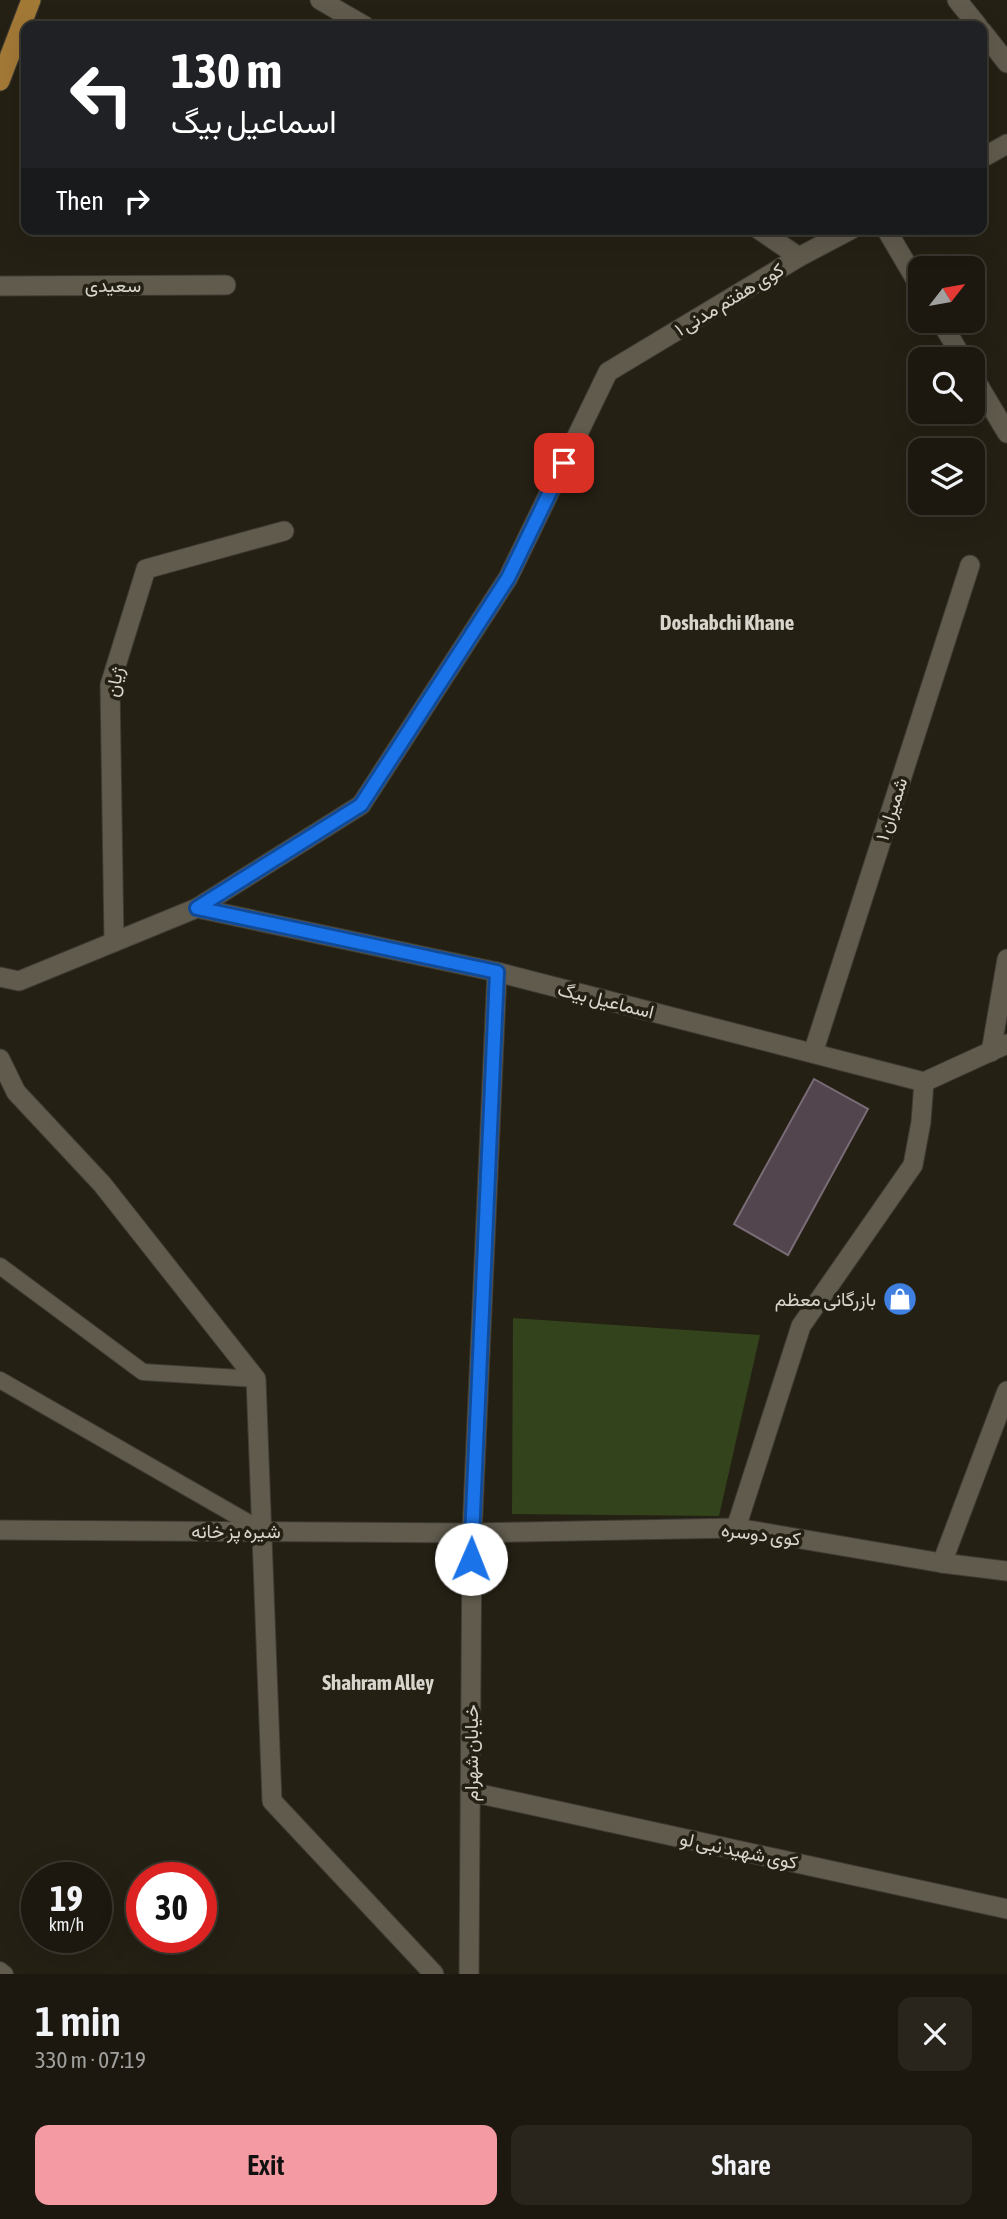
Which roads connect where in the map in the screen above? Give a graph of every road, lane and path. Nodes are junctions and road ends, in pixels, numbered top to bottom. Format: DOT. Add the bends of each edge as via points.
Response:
graph roads {
  1 [pos="31,0"];
  2 [pos="320,0"];
  3 [pos="957,0"];
  4 [pos="23,21"];
  5 [pos="356,21"];
  6 [pos="974,21"];
  7 [pos="21,26"];
  8 [pos="987,37"];
  9 [pos="1007,63"];
  10 [pos="0,81"];
  11 [pos="1007,144"];
  12 [pos="987,155"];
  13 [pos="767,235"];
  14 [pos="841,235"];
  15 [pos="889,235"];
  16 [pos="799,257"];
  17 [pos="908,267"];
  18 [pos="226,285"];
  19 [pos="0,286"];
  20 [pos="985,396"];
  21 [pos="1007,433"];
  22 [pos="284,531"];
  23 [pos="970,565"];
  24 [pos="197,908"];
  25 [pos="114,942"];
  26 [pos="1007,959"];
  27 [pos="497,972"];
  28 [pos="0,977"];
  29 [pos="999,1048"];
  30 [pos="813,1053"];
  31 [pos="0,1059"];
  32 [pos="924,1082"];
  33 [pos="0,1266"];
  34 [pos="256,1379"];
  35 [pos="0,1380"];
  36 [pos="1007,1391"];
  37 [pos="736,1528"];
  38 [pos="0,1530"];
  39 [pos="263,1531"];
  40 [pos="471,1533"];
  41 [pos="942,1563"];
  42 [pos="1007,1572"];
  43 [pos="471,1792"];
  44 [pos="1007,1909"];
  45 [pos="0,1970"];
  46 [pos="5,1974"];
  47 [pos="435,1974"];
  48 [pos="469,1974"];
  1 -- 4 [label="main road"];
  2 -- 5 [label="street"];
  3 -- 6 [label="street"];
  7 -- 10 [label="main road"];
  8 -- 9 [label="street"];
  11 -- 12 [label="street"];
  13 -- 16 [label="street"];
  14 -- 16 [label="street, کوی هفتم مدنی ۱"];
  15 -- 17 [label="street"];
  16 -- 24 [label="street, کوی هفتم مدنی ۱" via="608,372 508,578 361,805"];
  18 -- 19 [label="street, سعیدی"];
  20 -- 21 [label="street"];
  22 -- 25 [label="street, ژیان" via="146,569 110,685"];
  23 -- 30 [label="street, شمیران ۱"];
  24 -- 25 [label="street"];
  24 -- 27 [label="street, اسماعیل بیگ"];
  25 -- 28 [label="street" via="19,981"];
  26 -- 29 [label="street"];
  27 -- 30 [label="street, اسماعیل بیگ"];
  27 -- 40 [label="street, خیابان شهرام"];
  29 -- 32 [label="street"];
  30 -- 32 [label="street, اسماعیل بیگ"];
  31 -- 34 [label="street" via="16,1092 102,1184"];
  32 -- 37 [label="street" via="913,1165 802,1326"];
  33 -- 34 [label="lane" via="144,1372"];
  34 -- 39 [label="street"];
  35 -- 39 [label="lane"];
  36 -- 41 [label="street"];
  37 -- 40 [label="street, کوی دوسره"];
  37 -- 41 [label="street, کوی دوسره"];
  38 -- 39 [label="street, شیره پز خانه"];
  39 -- 40 [label="street, شیره پز خانه"];
  39 -- 47 [label="street" via="272,1801"];
  40 -- 43 [label="street, خیابان شهرام"];
  41 -- 42 [label="street, کوی دوسره"];
  43 -- 44 [label="street, کوی شهید نبی لو"];
  43 -- 48 [label="street, خیابان شهرام"];
  45 -- 46 [label="lane"];
}
